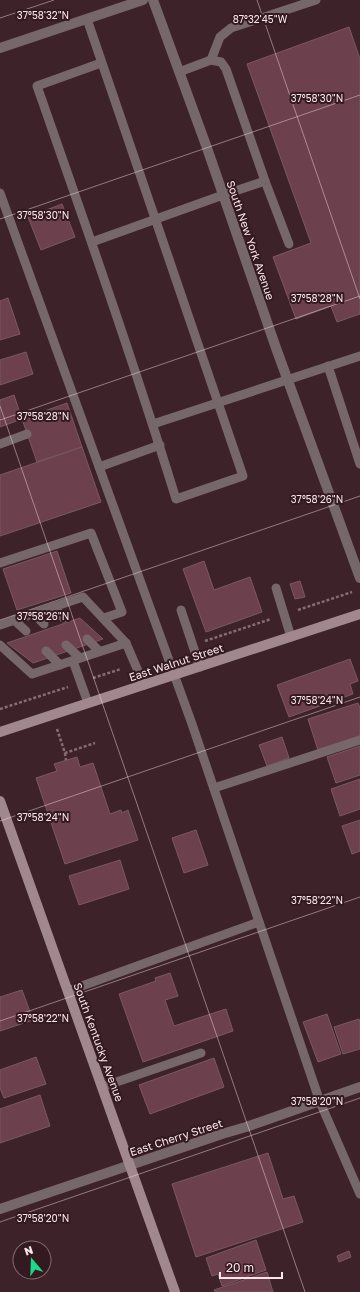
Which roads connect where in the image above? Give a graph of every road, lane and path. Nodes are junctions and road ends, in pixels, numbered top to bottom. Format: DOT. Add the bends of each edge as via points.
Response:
graph roads {
  1 [pos="143,0"];
  2 [pos="153,0"];
  3 [pos="316,0"];
  4 [pos="86,19"];
  5 [pos="0,48"];
  6 [pos="211,60"];
  7 [pos="101,62"];
  8 [pos="179,72"];
  9 [pos="265,182"];
  10 [pos="0,193"];
  11 [pos="223,195"];
  12 [pos="155,219"];
  13 [pos="92,242"];
  14 [pos="289,244"];
  15 [pos="360,356"];
  16 [pos="328,366"];
  17 [pos="287,380"];
  18 [pos="218,403"];
  19 [pos="153,424"];
  20 [pos="28,434"];
  21 [pos="0,444"];
  22 [pos="160,445"];
  23 [pos="360,464"];
  24 [pos="99,467"];
  25 [pos="0,563"];
  26 [pos="360,578"];
  27 [pos="276,588"];
  28 [pos="53,607"];
  29 [pos="181,610"];
  30 [pos="34,614"];
  31 [pos="360,614"];
  32 [pos="64,618"];
  33 [pos="104,618"];
  34 [pos="14,620"];
  35 [pos="44,624"];
  36 [pos="0,625"];
  37 [pos="26,631"];
  38 [pos="291,637"];
  39 [pos="87,639"];
  40 [pos="126,643"];
  41 [pos="0,645"];
  42 [pos="66,645"];
  43 [pos="46,651"];
  44 [pos="99,651"];
  45 [pos="76,660"];
  46 [pos="60,664"];
  47 [pos="200,667"];
  48 [pos="174,675"];
  49 [pos="144,685"];
  50 [pos="88,703"];
  51 [pos="53,715"];
  52 [pos="0,732"];
  53 [pos="360,740"];
  54 [pos="95,743"];
  55 [pos="65,753"];
  56 [pos="66,760"];
  57 [pos="214,788"];
  58 [pos="0,801"];
  59 [pos="259,922"];
  60 [pos="68,991"];
  61 [pos="201,1053"];
  62 [pos="102,1087"];
  63 [pos="360,1087"];
  64 [pos="320,1102"];
  65 [pos="130,1165"];
  66 [pos="360,1194"];
  67 [pos="0,1209"];
  68 [pos="175,1292"];
  1 -- 4 [label="street"];
  2 -- 8 [label="street, South New York Avenue"];
  3 -- 6 [label="lane" via="231,28 220,37"];
  4 -- 5 [label="street"];
  4 -- 7 [label="lane"];
  6 -- 8 [label="lane"];
  6 -- 9 [label="lane" via="221,62 226,70"];
  7 -- 12 [label="lane"];
  7 -- 13 [label="lane" via="37,86"];
  8 -- 11 [label="street, South New York Avenue"];
  9 -- 11 [label="lane"];
  9 -- 14 [label="lane"];
  10 -- 24 [label="lane"];
  11 -- 12 [label="lane"];
  11 -- 17 [label="street, South New York Avenue"];
  12 -- 13 [label="lane"];
  12 -- 18 [label="lane"];
  13 -- 19 [label="lane"];
  15 -- 16 [label="lane"];
  16 -- 17 [label="lane"];
  16 -- 23 [label="lane"];
  17 -- 18 [label="lane"];
  17 -- 26 [label="street, South New York Avenue"];
  18 -- 19 [label="lane"];
  18 -- 22 [label="lane" via="243,476 176,499"];
  19 -- 22 [label="lane"];
  20 -- 21 [label="lane"];
  22 -- 24 [label="lane"];
  24 -- 48 [label="lane"];
  25 -- 33 [label="lane" via="91,533 122,612"];
  27 -- 38 [label="lane"];
  28 -- 30 [label="lane"];
  28 -- 32 [label="lane"];
  28 -- 33 [label="lane" via="84,597"];
  29 -- 47 [label="lane"];
  30 -- 34 [label="lane"];
  30 -- 35 [label="lane"];
  31 -- 38 [label="street, East Walnut Street"];
  33 -- 40 [label="lane"];
  34 -- 36 [label="lane"];
  34 -- 37 [label="lane"];
  38 -- 47 [label="street, East Walnut Street"];
  39 -- 44 [label="lane"];
  40 -- 44 [label="lane"];
  40 -- 49 [label="lane"];
  41 -- 46 [label="lane" via="32,674"];
  42 -- 45 [label="lane"];
  43 -- 46 [label="lane"];
  44 -- 45 [label="lane"];
  45 -- 46 [label="lane"];
  45 -- 50 [label="lane"];
  47 -- 48 [label="street, East Walnut Street"];
  48 -- 49 [label="street, East Walnut Street"];
  48 -- 57 [label="lane"];
  49 -- 50 [label="street, East Walnut Street"];
  50 -- 51 [label="street, East Walnut Street"];
  51 -- 52 [label="street, East Walnut Street"];
  51 -- 55 [label="path"];
  53 -- 57 [label="lane"];
  54 -- 55 [label="path"];
  55 -- 56 [label="path"];
  57 -- 59 [label="lane"];
  58 -- 60 [label="street, South Kentucky Avenue"];
  59 -- 60 [label="lane"];
  59 -- 64 [label="lane"];
  60 -- 62 [label="street, South Kentucky Avenue"];
  61 -- 62 [label="lane"];
  62 -- 65 [label="street, South Kentucky Avenue"];
  63 -- 64 [label="street, East Cherry Street"];
  64 -- 65 [label="street, East Cherry Street"];
  64 -- 66 [label="lane"];
  65 -- 67 [label="street, East Cherry Street"];
  65 -- 68 [label="street, South Kentucky Avenue"];
}
